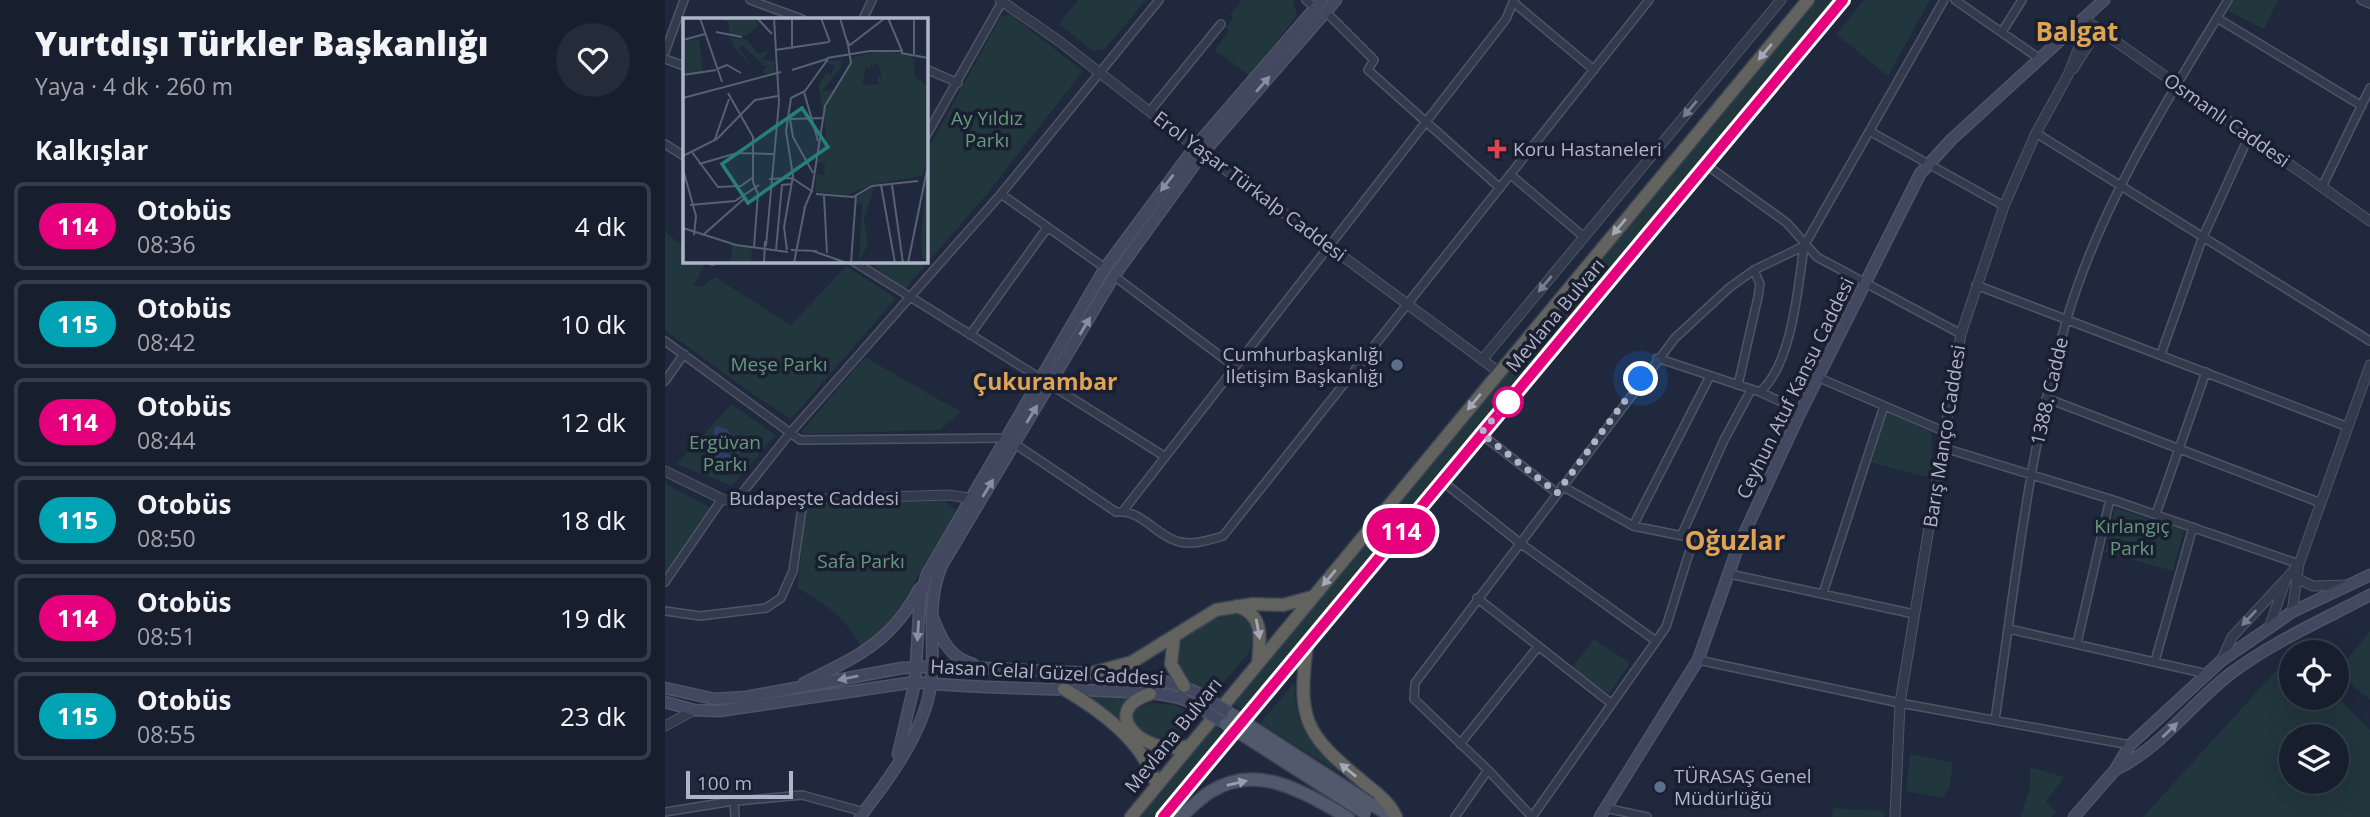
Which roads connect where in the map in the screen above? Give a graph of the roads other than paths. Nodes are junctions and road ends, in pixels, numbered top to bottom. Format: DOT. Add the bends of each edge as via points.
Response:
graph roads {
  1 [pos="684,0"];
  2 [pos="750,0"];
  3 [pos="873,0"];
  4 [pos="1001,0"];
  5 [pos="1159,0"];
  6 [pos="1306,0"];
  7 [pos="1336,0"];
  8 [pos="1649,0"];
  9 [pos="1781,0"];
  10 [pos="1808,0"];
  11 [pos="1843,0"];
  12 [pos="1944,0"];
  13 [pos="1955,0"];
  14 [pos="2022,0"];
  15 [pos="2104,0"];
  16 [pos="2228,0"];
  17 [pos="2361,0"];
  18 [pos="1514,1"];
  19 [pos="2370,4"];
  20 [pos="1322,7"];
  21 [pos="799,18"];
  22 [pos="864,18"];
  23 [pos="2217,18"];
  24 [pos="2084,19"];
  25 [pos="1221,24"];
  26 [pos="2002,32"];
  27 [pos="665,52"];
  28 [pos="665,59"];
  29 [pos="2040,59"];
  30 [pos="683,66"];
  31 [pos="927,69"];
  32 [pos="1594,70"];
  33 [pos="1098,71"];
  34 [pos="958,83"];
  35 [pos="2177,85"];
  36 [pos="2370,89"];
  37 [pos="2362,106"];
  38 [pos="1150,111"];
  39 [pos="1426,125"];
  40 [pos="1871,131"];
  41 [pos="2036,133"];
  42 [pos="927,134"];
  43 [pos="2249,136"];
  44 [pos="665,144"];
  45 [pos="1199,150"];
  46 [pos="683,155"];
  47 [pos="1929,163"];
  48 [pos="1705,164"];
  49 [pos="1511,175"];
  50 [pos="2120,186"];
  51 [pos="2322,187"];
  52 [pos="1500,188"];
  53 [pos="1001,194"];
  54 [pos="2004,206"];
  55 [pos="2370,221"];
  56 [pos="1047,228"];
  57 [pos="1584,237"];
  58 [pos="2202,239"];
  59 [pos="1330,245"];
  60 [pos="1804,246"];
  61 [pos="855,262"];
  62 [pos="1105,268"];
  63 [pos="1755,270"];
  64 [pos="1114,276"];
  65 [pos="1866,282"];
  66 [pos="1976,285"];
  67 [pos="910,297"];
  68 [pos="1408,304"];
  69 [pos="2067,320"];
  70 [pos="1961,334"];
  71 [pos="970,335"];
  72 [pos="665,341"];
  73 [pos="2370,341"];
  74 [pos="684,354"];
  75 [pos="2161,354"];
  76 [pos="1657,359"];
  77 [pos="1482,360"];
  78 [pos="2370,365"];
  79 [pos="1235,367"];
  80 [pos="1499,372"];
  81 [pos="2206,372"];
  82 [pos="1710,376"];
  83 [pos="1817,377"];
  84 [pos="665,381"];
  85 [pos="1045,381"];
  86 [pos="1738,384"];
  87 [pos="1756,391"];
  88 [pos="2046,398"];
  89 [pos="1884,406"];
  90 [pos="1801,411"];
  91 [pos="2348,427"];
  92 [pos="1943,431"];
  93 [pos="790,433"];
  94 [pos="1481,433"];
  95 [pos="1010,441"];
  96 [pos="1941,447"];
  97 [pos="2180,448"];
  98 [pos="1164,456"];
  99 [pos="665,471"];
  100 [pos="2031,474"];
  101 [pos="1442,481"];
  102 [pos="1560,490"];
  103 [pos="969,498"];
  104 [pos="722,499"];
  105 [pos="2110,499"];
  106 [pos="803,500"];
  107 [pos="735,502"];
  108 [pos="2321,503"];
  109 [pos="1123,511"];
  110 [pos="2156,514"];
  111 [pos="1633,526"];
  112 [pos="2193,527"];
  113 [pos="1682,534"];
  114 [pos="1694,537"];
  115 [pos="1520,543"];
  116 [pos="1738,547"];
  117 [pos="2299,564"];
  118 [pos="927,574"];
  119 [pos="1730,574"];
  120 [pos="2370,575"];
  121 [pos="2285,579"];
  122 [pos="2298,579"];
  123 [pos="665,582"];
  124 [pos="2350,585"];
  125 [pos="1823,593"];
  126 [pos="2370,595"];
  127 [pos="1313,597"];
  128 [pos="1477,598"];
  129 [pos="1237,606"];
  130 [pos="665,611"];
  131 [pos="2292,612"];
  132 [pos="1914,614"];
  133 [pos="932,615"];
  134 [pos="2009,629"];
  135 [pos="2269,629"];
  136 [pos="2292,635"];
  137 [pos="1174,637"];
  138 [pos="1656,641"];
  139 [pos="1308,643"];
  140 [pos="2077,643"];
  141 [pos="2272,646"];
  142 [pos="1537,648"];
  143 [pos="1698,660"];
  144 [pos="2155,661"];
  145 [pos="2221,661"];
  146 [pos="1258,663"];
  147 [pos="929,666"];
  148 [pos="915,667"];
  149 [pos="986,668"];
  150 [pos="1092,673"];
  151 [pos="2207,674"];
  152 [pos="915,682"];
  153 [pos="929,683"];
  154 [pos="1184,686"];
  155 [pos="665,688"];
  156 [pos="793,688"];
  157 [pos="1064,689"];
  158 [pos="679,691"];
  159 [pos="695,694"];
  160 [pos="1150,694"];
  161 [pos="1195,698"];
  162 [pos="670,703"];
  163 [pos="1900,703"];
  164 [pos="1612,704"];
  165 [pos="694,710"];
  166 [pos="1229,720"];
  167 [pos="1996,720"];
  168 [pos="668,726"];
  169 [pos="1460,744"];
  170 [pos="2130,745"];
  171 [pos="1189,746"];
  172 [pos="897,764"];
  173 [pos="1489,769"];
  174 [pos="2115,770"];
  175 [pos="1157,785"];
  176 [pos="734,801"];
  177 [pos="1369,811"];
  178 [pos="665,812"];
  179 [pos="1602,812"];
  180 [pos="862,815"];
  181 [pos="736,817"];
  182 [pos="1131,817"];
  183 [pos="1163,817"];
  184 [pos="1180,817"];
  185 [pos="1348,817"];
  186 [pos="1394,817"];
  187 [pos="1455,817"];
  188 [pos="1532,817"];
  189 [pos="1647,817"];
  190 [pos="1895,817"];
  191 [pos="2074,817"];
  1 -- 27 [label="street"];
  2 -- 21 [label="street"];
  3 -- 22 [label="street"];
  4 -- 33 [label="street, Erol Yaşar Türkalp Caddesi"];
  4 -- 34 [label="street"];
  5 -- 33 [label="street"];
  6 -- 20 [label="street"];
  7 -- 20 [label="main road"];
  8 -- 32 [label="street"];
  9 -- 57 [label="street, Mevlana Bulvarı, one-way"];
  10 -- 80 [label="highway, Mevlana Bulvarı, one-way"];
  11 -- 48 [label="highway, Mevlana Bulvarı"];
  12 -- 40 [label="street"];
  13 -- 26 [label="street"];
  14 -- 26 [label="street"];
  15 -- 24 [label="main road, Ceyhun Atuf Kansu Caddesi"];
  16 -- 23 [label="street, 1388. Cadde"];
  17 -- 19 [label="street"];
  18 -- 32 [label="street"];
  18 -- 39 [label="street" via="1506,19"];
  20 -- 39 [label="street" via="1374,60 1368,70"];
  20 -- 45 [label="main road"];
  23 -- 35 [label="street, 1388. Cadde"];
  23 -- 37 [label="street"];
  24 -- 29 [label="main road, Ceyhun Atuf Kansu Caddesi"];
  24 -- 35 [label="street, Osmanlı Caddesi"];
  24 -- 41 [label="street, Barış Manço Caddesi" via="2090,42 2087,52 2068,75"];
  25 -- 38 [label="street"];
  26 -- 29 [label="street"];
  28 -- 30 [label="street"];
  29 -- 47 [label="main road, Ceyhun Atuf Kansu Caddesi"];
  31 -- 34 [label="street"];
  32 -- 49 [label="street"];
  33 -- 38 [label="street, Erol Yaşar Türkalp Caddesi"];
  33 -- 53 [label="street"];
  34 -- 42 [label="street"];
  35 -- 43 [label="street, Osmanlı Caddesi"];
  35 -- 50 [label="street, 1388. Cadde"];
  36 -- 37 [label="street"];
  37 -- 51 [label="street"];
  38 -- 45 [label="street, Erol Yaşar Türkalp Caddesi"];
  39 -- 52 [label="street"];
  39 -- 59 [label="street"];
  40 -- 47 [label="street"];
  40 -- 60 [label="street"];
  41 -- 50 [label="street"];
  41 -- 54 [label="street, Barış Manço Caddesi"];
  43 -- 51 [label="street, Osmanlı Caddesi"];
  43 -- 58 [label="street"];
  44 -- 46 [label="street"];
  45 -- 59 [label="street, Erol Yaşar Türkalp Caddesi"];
  45 -- 62 [label="main road, one-way"];
  45 -- 64 [label="main road"];
  47 -- 54 [label="street"];
  47 -- 65 [label="main road, Ceyhun Atuf Kansu Caddesi"];
  48 -- 60 [label="street" via="1787,223"];
  48 -- 94 [label="highway, Mevlana Bulvarı"];
  49 -- 52 [label="street"];
  49 -- 57 [label="street"];
  50 -- 58 [label="street"];
  50 -- 69 [label="street, 1388. Cadde"];
  51 -- 55 [label="street, Osmanlı Caddesi"];
  52 -- 68 [label="street"];
  53 -- 56 [label="street"];
  53 -- 67 [label="street"];
  54 -- 66 [label="street, Barış Manço Caddesi"];
  56 -- 62 [label="street"];
  56 -- 71 [label="street"];
  57 -- 77 [label="street, Mevlana Bulvarı, one-way"];
  58 -- 73 [label="street"];
  58 -- 75 [label="street"];
  59 -- 68 [label="street, Erol Yaşar Türkalp Caddesi"];
  59 -- 79 [label="street"];
  60 -- 63 [label="street"];
  60 -- 65 [label="street"];
  60 -- 87 [label="street" via="1780,365 1772,382"];
  61 -- 67 [label="street"];
  62 -- 85 [label="main road"];
  63 -- 76 [label="street" via="1701,313"];
  63 -- 86 [label="street" via="1760,284"];
  64 -- 79 [label="street"];
  85 -- 64 [label="main road, one-way"];
  65 -- 70 [label="street"];
  65 -- 83 [label="main road, Ceyhun Atuf Kansu Caddesi"];
  66 -- 69 [label="street"];
  66 -- 70 [label="street, Barış Manço Caddesi"];
  67 -- 71 [label="street"];
  67 -- 93 [label="street"];
  68 -- 77 [label="street, Erol Yaşar Türkalp Caddesi"];
  68 -- 109 [label="street" via="1223,536 1178,542"];
  69 -- 75 [label="street"];
  69 -- 88 [label="street, 1388. Cadde"];
  70 -- 92 [label="street, Barış Manço Caddesi"];
  71 -- 85 [label="street"];
  72 -- 74 [label="street"];
  74 -- 84 [label="street"];
  74 -- 93 [label="street"];
  75 -- 81 [label="street"];
  76 -- 82 [label="street"];
  76 -- 102 [label="street"];
  77 -- 80 [label="street, Erol Yaşar Türkalp Caddesi"];
  78 -- 91 [label="street"];
  79 -- 98 [label="street"];
  80 -- 127 [label="highway, Mevlana Bulvarı, one-way"];
  81 -- 91 [label="street"];
  81 -- 97 [label="street"];
  82 -- 86 [label="street"];
  82 -- 111 [label="street"];
  83 -- 89 [label="street"];
  83 -- 90 [label="main road, Ceyhun Atuf Kansu Caddesi"];
  85 -- 95 [label="main road"];
  85 -- 98 [label="street"];
  86 -- 87 [label="street"];
  87 -- 90 [label="street"];
  87 -- 113 [label="street" via="1724,440"];
  88 -- 97 [label="street"];
  88 -- 100 [label="street, 1388. Cadde"];
  89 -- 92 [label="street"];
  89 -- 125 [label="street"];
  90 -- 116 [label="main road, Ceyhun Atuf Kansu Caddesi"];
  91 -- 108 [label="street"];
  92 -- 96 [label="street, Barış Manço Caddesi"];
  93 -- 95 [label="street" via="800,440"];
  93 -- 107 [label="street"];
  94 -- 101 [label="highway, Mevlana Bulvarı"];
  94 -- 102 [label="street"];
  95 -- 103 [label="main road"];
  95 -- 109 [label="street" via="1116,512"];
  133 -- 95 [label="main road, one-way" via="936,578"];
  96 -- 100 [label="street"];
  96 -- 132 [label="street, Barış Manço Caddesi"];
  97 -- 108 [label="street"];
  97 -- 110 [label="street"];
  98 -- 109 [label="street"];
  99 -- 104 [label="street, Budapeşte Caddesi"];
  100 -- 105 [label="street"];
  100 -- 134 [label="street, 1388. Cadde"];
  101 -- 115 [label="street"];
  101 -- 139 [label="highway, Mevlana Bulvarı"];
  102 -- 111 [label="street"];
  102 -- 115 [label="street"];
  103 -- 106 [label="street, Budapeşte Caddesi"];
  103 -- 118 [label="main road"];
  104 -- 107 [label="street, Budapeşte Caddesi"];
  104 -- 123 [label="street"];
  105 -- 110 [label="street"];
  105 -- 140 [label="street"];
  106 -- 107 [label="street, Budapeşte Caddesi"];
  106 -- 130 [label="street" via="793,571 781,598 766,608 699,617"];
  108 -- 117 [label="street"];
  110 -- 112 [label="street"];
  111 -- 113 [label="street"];
  112 -- 117 [label="street"];
  112 -- 144 [label="street"];
  113 -- 114 [label="street"];
  114 -- 116 [label="street"];
  114 -- 138 [label="street" via="1666,626"];
  115 -- 128 [label="street"];
  115 -- 138 [label="street"];
  116 -- 119 [label="main road, Ceyhun Atuf Kansu Caddesi"];
  117 -- 121 [label="street"];
  117 -- 122 [label="street"];
  118 -- 148 [label="main road, one-way"];
  118 -- 156 [label="main road" via="911,604 878,643"];
  119 -- 125 [label="street"];
  119 -- 143 [label="main road, Ceyhun Atuf Kansu Caddesi"];
  120 -- 124 [label="main road"];
  121 -- 135 [label="street"];
  121 -- 145 [label="street, one-way" via="2232,636"];
  122 -- 124 [label="street" via="2313,586"];
  122 -- 131 [label="street"];
  124 -- 131 [label="main road"];
  125 -- 132 [label="street"];
  126 -- 136 [label="main road"];
  127 -- 129 [label="highway" via="1283,605"];
  127 -- 146 [label="highway, Mevlana Bulvarı"];
  128 -- 142 [label="street"];
  128 -- 169 [label="street" via="1418,677 1413,695"];
  129 -- 137 [label="highway" via="1209,613"];
  129 -- 146 [label="highway, one-way" via="1259,623"];
  131 -- 135 [label="main road"];
  131 -- 136 [label="main road"];
  132 -- 163 [label="street, Barış Manço Caddesi"];
  133 -- 147 [label="main road"];
  133 -- 149 [label="main road" via="943,642 955,655"];
  134 -- 140 [label="street"];
  134 -- 167 [label="street, 1388. Cadde"];
  135 -- 141 [label="main road"];
  135 -- 145 [label="main road"];
  136 -- 141 [label="main road"];
  137 -- 150 [label="highway" via="1132,662"];
  137 -- 154 [label="highway" via="1171,664"];
  138 -- 164 [label="street"];
  139 -- 183 [label="highway, Mevlana Bulvarı"];
  186 -- 139 [label="highway, one-way" via="1384,800 1323,749 1313,734 1304,702"];
  140 -- 144 [label="street"];
  174 -- 141 [label="main road, one-way" via="2144,755 2212,689"];
  142 -- 164 [label="street"];
  142 -- 169 [label="street"];
  143 -- 163 [label="street"];
  143 -- 179 [label="main road, Ceyhun Atuf Kansu Caddesi"];
  144 -- 151 [label="street"];
  145 -- 151 [label="main road"];
  146 -- 171 [label="highway, Mevlana Bulvarı"];
  147 -- 148 [label="main road, Hasan Celal Güzel Caddesi"];
  147 -- 149 [label="main road, Hasan Celal Güzel Caddesi"];
  147 -- 153 [label="main road"];
  148 -- 152 [label="main road"];
  148 -- 156 [label="main road, Hasan Celal Güzel Caddesi, one-way"];
  149 -- 150 [label="main road, Hasan Celal Güzel Caddesi"];
  150 -- 154 [label="main road, Hasan Celal Güzel Caddesi"];
  151 -- 170 [label="main road"];
  152 -- 153 [label="main road, Hasan Celal Güzel Caddesi"];
  152 -- 165 [label="main road, Hasan Celal Güzel Caddesi" via="719,711"];
  152 -- 172 [label="main road"];
  153 -- 157 [label="main road, Hasan Celal Güzel Caddesi"];
  153 -- 172 [label="main road" via="928,699"];
  154 -- 161 [label="main road, Hasan Celal Güzel Caddesi"];
  155 -- 158 [label="main road, Hasan Celal Güzel Caddesi"];
  156 -- 159 [label="main road, Hasan Celal Güzel Caddesi" via="715,699"];
  157 -- 160 [label="main road, Hasan Celal Güzel Caddesi"];
  157 -- 175 [label="highway" via="1123,733 1145,757"];
  158 -- 159 [label="main road, Hasan Celal Güzel Caddesi"];
  158 -- 162 [label="main road"];
  159 -- 165 [label="main road"];
  160 -- 161 [label="main road, Hasan Celal Güzel Caddesi"];
  160 -- 171 [label="highway" via="1137,699 1128,710 1133,732 1154,746"];
  161 -- 166 [label="main road, Hasan Celal Güzel Caddesi, bridge"];
  162 -- 165 [label="main road, Hasan Celal Güzel Caddesi"];
  162 -- 168 [label="street"];
  163 -- 167 [label="street"];
  163 -- 190 [label="street, Barış Manço Caddesi"];
  164 -- 188 [label="street"];
  165 -- 168 [label="street"];
  166 -- 177 [label="main road, bridge"];
  167 -- 170 [label="street"];
  169 -- 173 [label="street"];
  170 -- 174 [label="main road"];
  171 -- 175 [label="highway, Mevlana Bulvarı"];
  172 -- 180 [label="main road"];
  173 -- 187 [label="street"];
  173 -- 188 [label="street"];
  174 -- 191 [label="main road"];
  175 -- 182 [label="highway, Mevlana Bulvarı"];
  176 -- 178 [label="street"];
  176 -- 180 [label="street" via="802,795"];
  176 -- 181 [label="street"];
  177 -- 186 [label="main road"];
  179 -- 189 [label="street"];
  184 -- 185 [label="main road, one-way" via="1212,790 1252,779 1292,786"];
}
